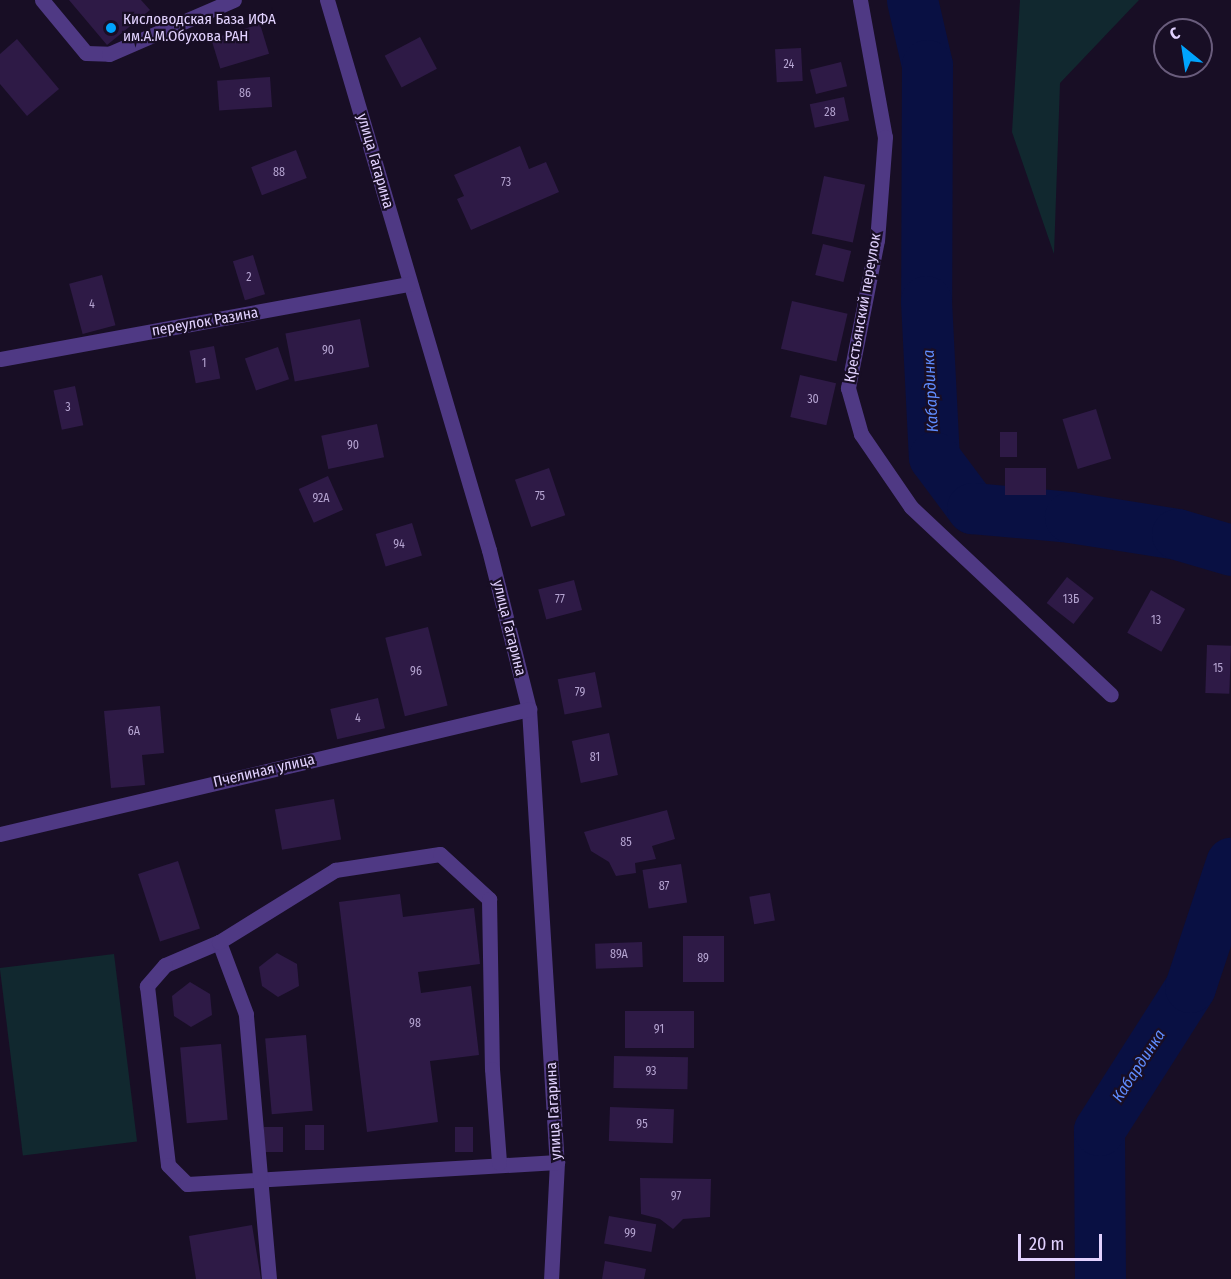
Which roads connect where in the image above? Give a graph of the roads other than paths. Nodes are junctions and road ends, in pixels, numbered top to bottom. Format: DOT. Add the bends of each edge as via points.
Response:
graph roads {
  1 [pos="42,0"];
  2 [pos="234,0"];
  3 [pos="327,0"];
  4 [pos="860,0"];
  5 [pos="410,284"];
  6 [pos="0,359"];
  7 [pos="1111,695"];
  8 [pos="529,708"];
  9 [pos="0,834"];
  10 [pos="219,942"];
  11 [pos="557,1162"];
  12 [pos="499,1163"];
  13 [pos="259,1179"];
  14 [pos="269,1279"];
  15 [pos="551,1279"];
  1 -- 2 [label="street" via="86,53 108,54"];
  3 -- 5 [label="street, улица Гагарина"];
  4 -- 7 [label="street, Крестьянский переулок" via="885,137 877,240 848,388 861,434 911,507"];
  5 -- 6 [label="street, переулок Разина"];
  5 -- 8 [label="street, улица Гагарина" via="489,550"];
  8 -- 9 [label="street, Пчелиная улица"];
  8 -- 11 [label="street, улица Гагарина"];
  10 -- 12 [label="street" via="334,870 440,854 489,899 492,1069"];
  10 -- 13 [label="street" via="246,1014"];
  10 -- 13 [label="street" via="165,965 147,986 168,1165 187,1184"];
  11 -- 12 [label="street"];
  11 -- 15 [label="street, улица Гагарина"];
  12 -- 13 [label="street"];
  13 -- 14 [label="street"];
}
